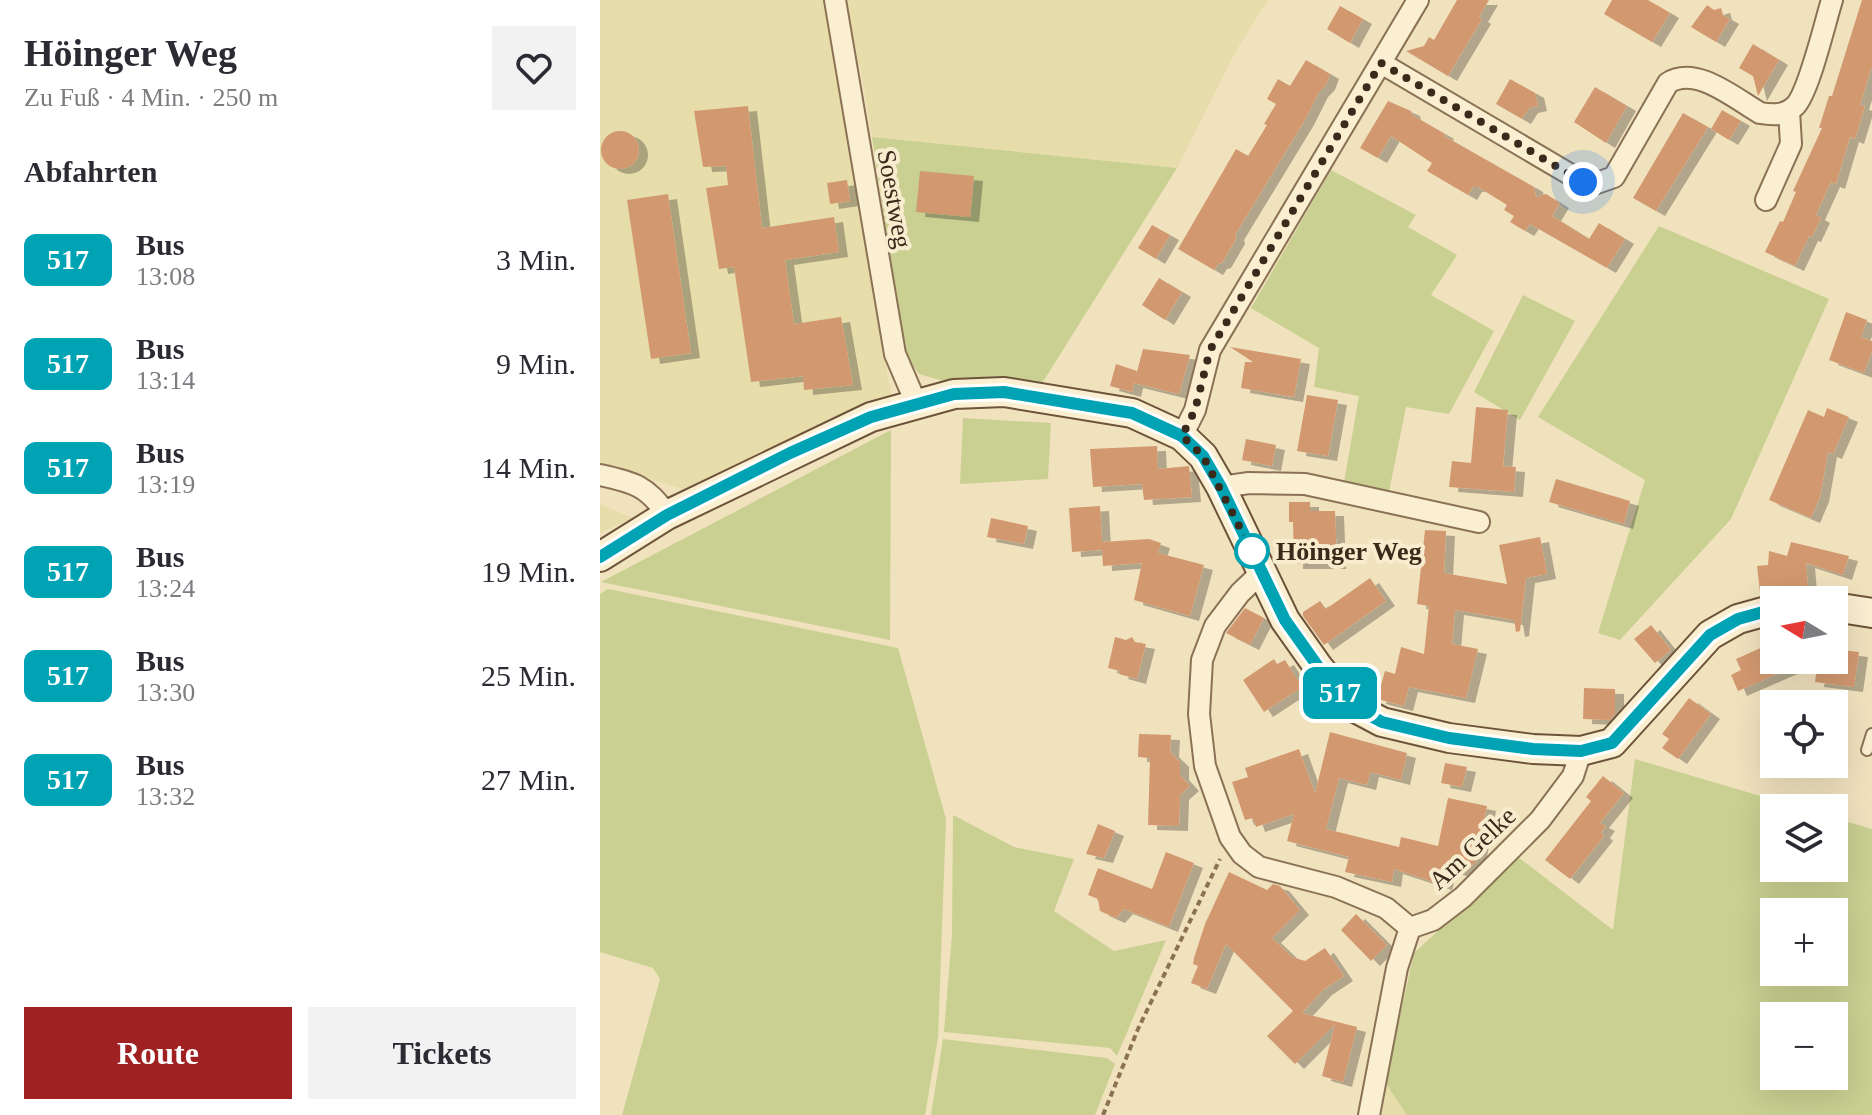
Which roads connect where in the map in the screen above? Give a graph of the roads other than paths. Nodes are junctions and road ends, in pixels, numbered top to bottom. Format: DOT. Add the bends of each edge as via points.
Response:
graph roads {
  1 [pos="835,0"];
  2 [pos="1418,0"];
  3 [pos="1832,0"];
  4 [pos="1381,63"];
  5 [pos="1789,111"];
  6 [pos="1766,200"];
  7 [pos="916,403"];
  8 [pos="1182,436"];
  9 [pos="600,475"];
  10 [pos="1221,487"];
  11 [pos="667,515"];
  12 [pos="1479,522"];
  13 [pos="600,557"];
  14 [pos="1262,572"];
  15 [pos="1848,609"];
  16 [pos="1760,613"];
  17 [pos="1872,613"];
  18 [pos="1872,734"];
  19 [pos="1867,750"];
  20 [pos="1581,751"];
  21 [pos="1410,928"];
  22 [pos="1369,1115"];
  1 -- 7 [label="street, Soestweg" via="895,354"];
  2 -- 4 [label="street"];
  3 -- 5 [label="street" via="1802,98"];
  4 -- 5 [label="street" via="1594,184 1614,177 1668,83 1678,77 1701,79 1760,113"];
  4 -- 8 [label="street" via="1210,350 1195,410"];
  5 -- 6 [label="street" via="1791,144"];
  7 -- 8 [label="street" via="954,394 1004,392 1132,413"];
  7 -- 11 [label="street" via="790,453"];
  8 -- 10 [label="street" via="1203,456"];
  9 -- 11 [label="street" via="631,482 654,496"];
  10 -- 12 [label="street" via="1305,484"];
  10 -- 14 [label="street"];
  11 -- 13 [label="street"];
  14 -- 20 [label="street" via="1285,620 1350,705 1382,722 1449,738"];
  14 -- 21 [label="street" via="1215,626 1202,660 1199,714 1205,766 1230,837 1259,867 1336,887 1386,908"];
  15 -- 17 [label="street"];
  16 -- 20 [label="street" via="1710,635 1612,743"];
  18 -- 19 [label="lane"];
  20 -- 21 [label="street, Am Gelke" via="1573,776 1540,820 1463,897 1433,920"];
  21 -- 22 [label="street" via="1397,968"];
}
